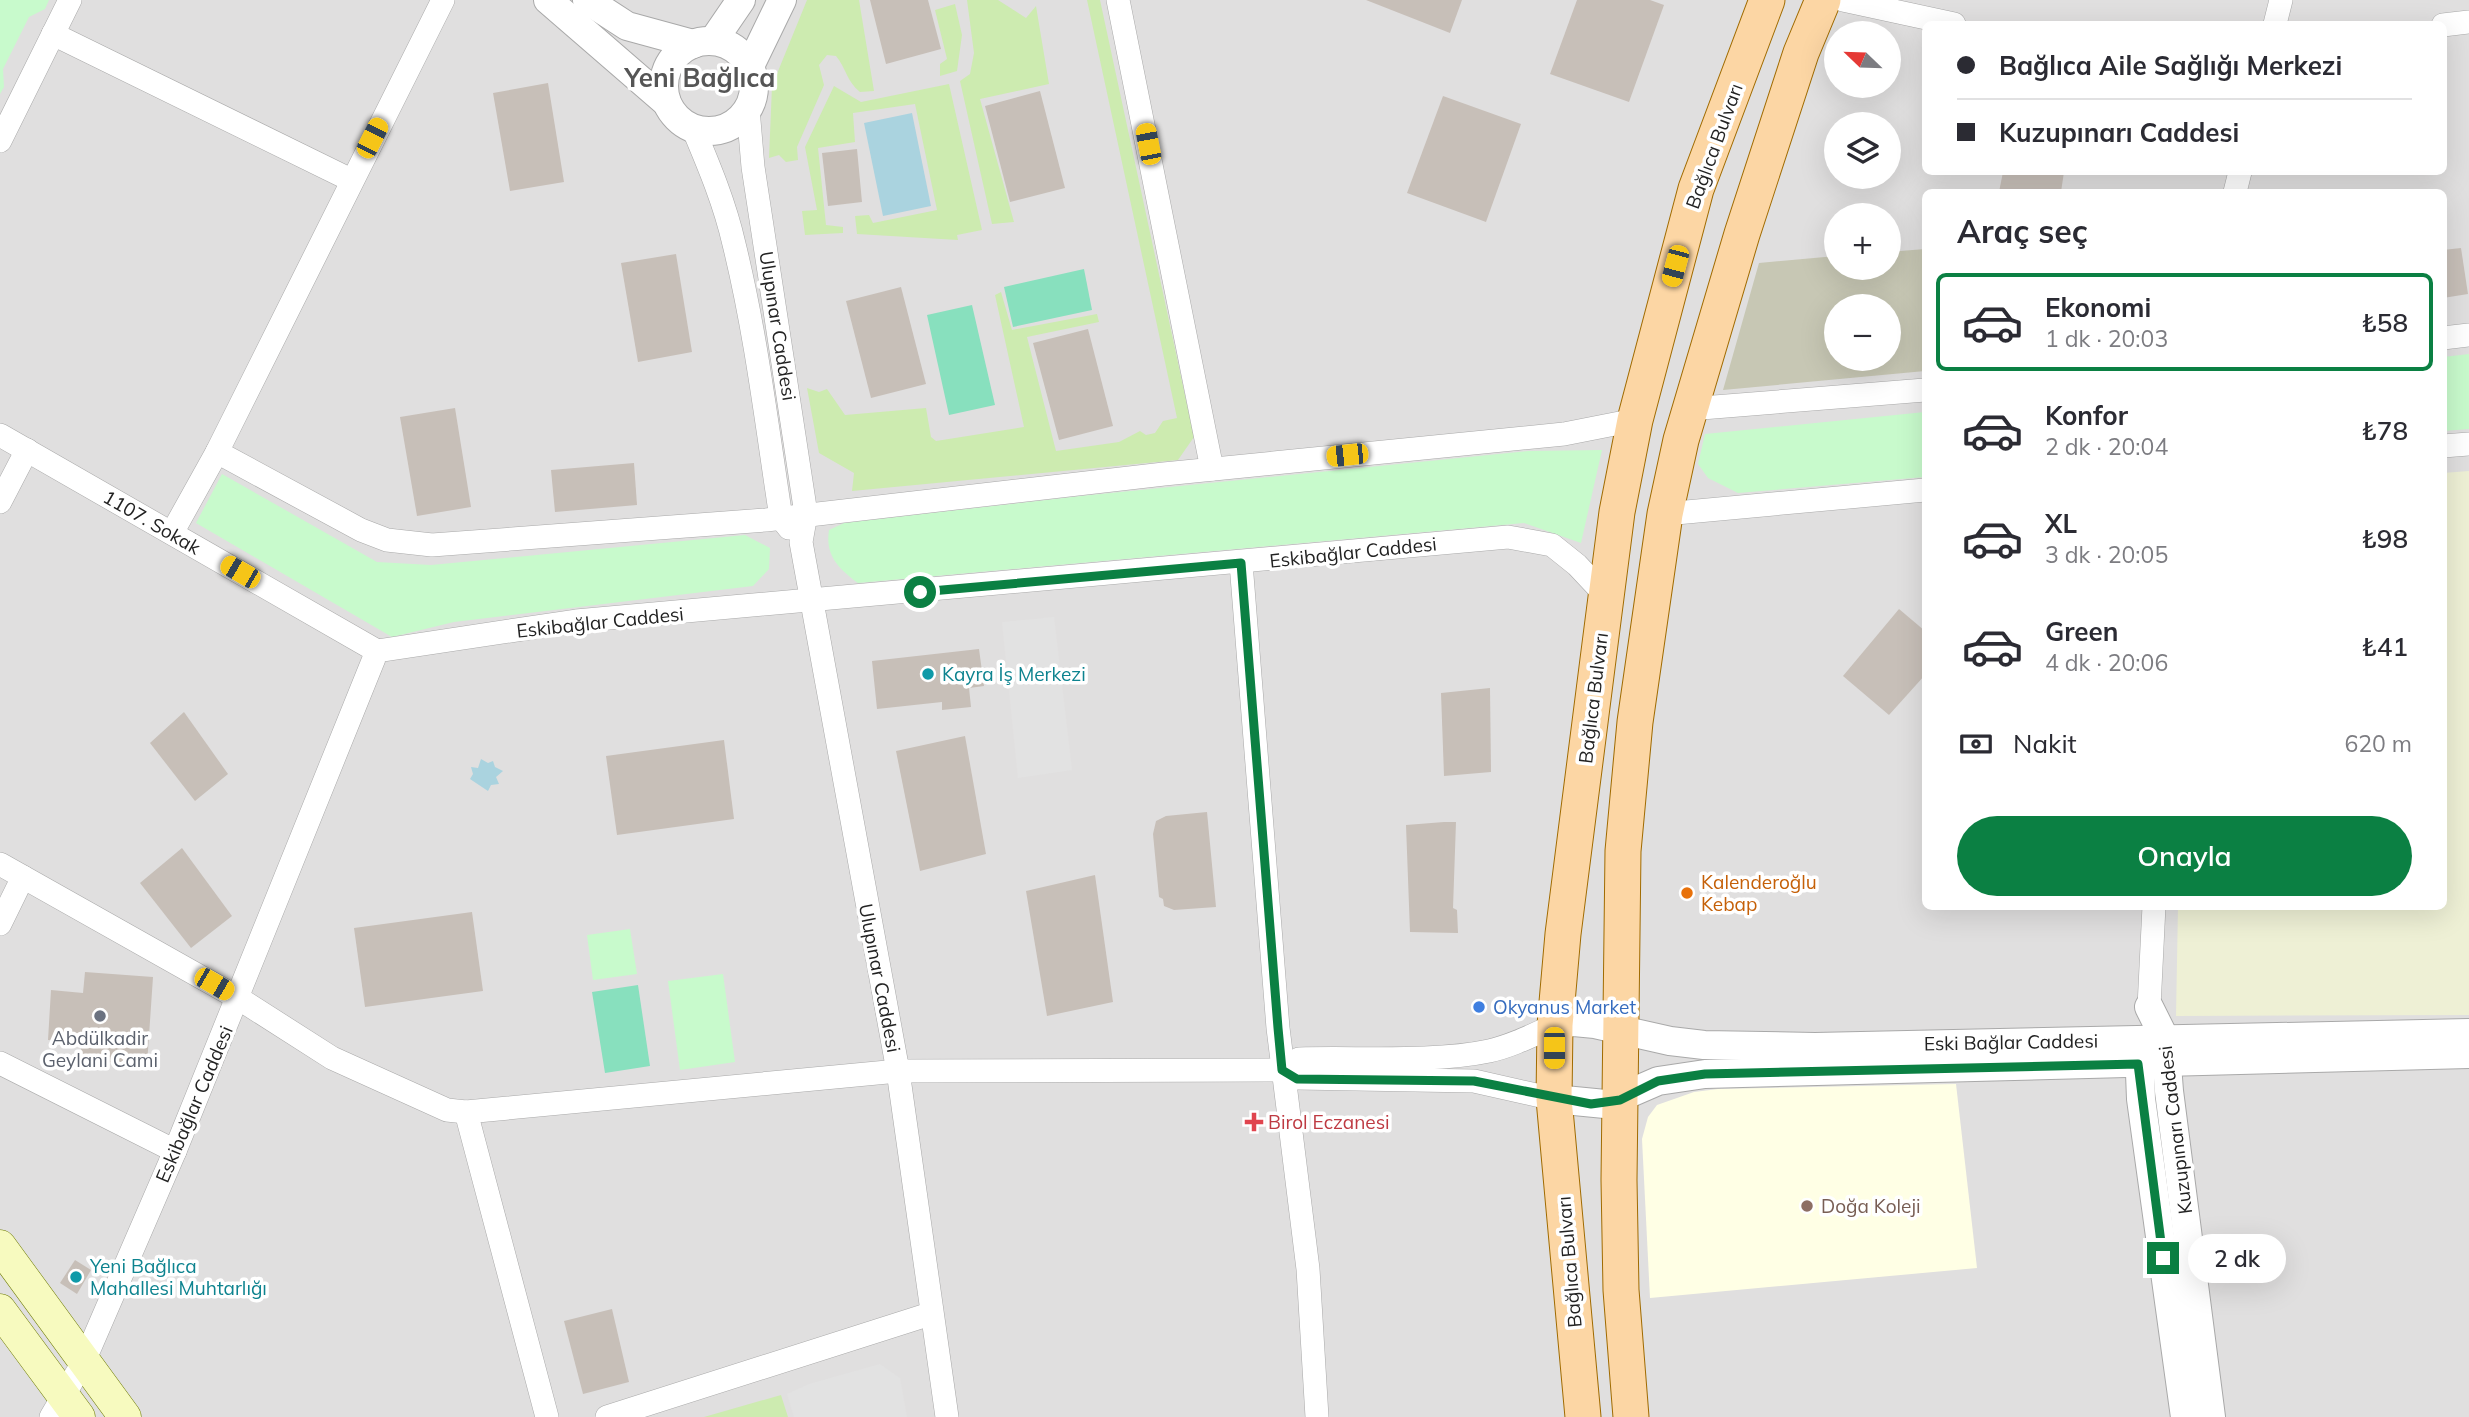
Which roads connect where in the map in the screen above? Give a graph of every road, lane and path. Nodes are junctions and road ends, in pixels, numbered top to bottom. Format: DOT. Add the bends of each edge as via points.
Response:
graph roads {
  1 [pos="70,0"];
  2 [pos="443,0"];
  3 [pos="587,0"];
  4 [pos="741,0"];
  5 [pos="782,0"];
  6 [pos="1118,0"];
  7 [pos="1767,0"];
  8 [pos="1823,0"];
  9 [pos="1843,0"];
  10 [pos="2281,0"];
  11 [pos="554,5"];
  12 [pos="1940,21"];
  13 [pos="2276,21"];
  14 [pos="2469,22"];
  15 [pos="2447,24"];
  16 [pos="53,34"];
  17 [pos="703,42"];
  18 [pos="750,66"];
  19 [pos="667,103"];
  20 [pos="748,109"];
  21 [pos="694,128"];
  22 [pos="0,141"];
  23 [pos="351,180"];
  24 [pos="2469,335"];
  25 [pos="2447,338"];
  26 [pos="1922,390"];
  27 [pos="1689,409"];
  28 [pos="1635,420"];
  29 [pos="0,435"];
  30 [pos="2469,444"];
  31 [pos="2447,446"];
  32 [pos="27,450"];
  33 [pos="217,452"];
  34 [pos="1212,469"];
  35 [pos="1922,490"];
  36 [pos="0,502"];
  37 [pos="806,514"];
  38 [pos="1665,514"];
  39 [pos="780,518"];
  40 [pos="172,533"];
  41 [pos="800,542"];
  42 [pos="1241,563"];
  43 [pos="1607,597"];
  44 [pos="811,602"];
  45 [pos="377,651"];
  46 [pos="0,863"];
  47 [pos="23,877"];
  48 [pos="2154,910"];
  49 [pos="0,924"];
  50 [pos="238,998"];
  51 [pos="2149,1007"];
  52 [pos="1555,1025"];
  53 [pos="1620,1028"];
  54 [pos="2469,1033"];
  55 [pos="2152,1051"];
  56 [pos="2469,1054"];
  57 [pos="0,1063"];
  58 [pos="1282,1070"];
  59 [pos="898,1071"];
  60 [pos="1554,1099"];
  61 [pos="1620,1100"];
  62 [pos="466,1112"];
  63 [pos="175,1151"];
  64 [pos="0,1246"];
  65 [pos="0,1310"];
  66 [pos="930,1314"];
  67 [pos="85,1359"];
  68 [pos="65,1410"];
  69 [pos="125,1417"];
  70 [pos="547,1417"];
  71 [pos="607,1417"];
  72 [pos="947,1417"];
  73 [pos="1317,1417"];
  74 [pos="1583,1417"];
  75 [pos="1631,1417"];
  76 [pos="2185,1417"];
  77 [pos="2211,1417"];
  1 -- 16 [label="street"];
  2 -- 23 [label="street"];
  3 -- 17 [label="street" via="626,26"];
  4 -- 17 [label="street"];
  5 -- 18 [label="street"];
  6 -- 34 [label="street"];
  7 -- 28 [label="main road, Bağlıca Bulvarı" via="1696,189"];
  8 -- 27 [label="main road" via="1760,178"];
  9 -- 12 [label="street"];
  10 -- 13 [label="street"];
  11 -- 19 [label="street"];
  14 -- 15 [label="street"];
  16 -- 22 [label="street"];
  16 -- 23 [label="street"];
  17 -- 18 [label="street" via="735,49"];
  17 -- 19 [label="street" via="674,58 668,68 664,80"];
  18 -- 20 [label="street" via="754,80"];
  19 -- 21 [label="street" via="683,123"];
  20 -- 21 [label="street" via="724,128"];
  20 -- 37 [label="street, Ulupınar Caddesi"];
  21 -- 39 [label="street, Ulupınar Caddesi" via="735,246"];
  23 -- 33 [label="street"];
  24 -- 25 [label="street"];
  26 -- 27 [label="street"];
  27 -- 38 [label="main road"];
  28 -- 34 [label="street" via="1564,433"];
  28 -- 43 [label="main road, Bağlıca Bulvarı"];
  29 -- 32 [label="street, 1107. Sokak"];
  30 -- 31 [label="street"];
  32 -- 36 [label="street"];
  32 -- 40 [label="street, 1107. Sokak"];
  33 -- 39 [label="street" via="387,540 432,545"];
  33 -- 40 [label="street"];
  34 -- 37 [label="street"];
  35 -- 38 [label="street"];
  37 -- 39 [label="street"];
  37 -- 41 [label="street, Ulupınar Caddesi"];
  38 -- 53 [label="main road" via="1635,722 1625,838"];
  39 -- 41 [label="street, Ulupınar Caddesi"];
  40 -- 45 [label="street, 1107. Sokak"];
  41 -- 44 [label="street, Ulupınar Caddesi"];
  42 -- 43 [label="street, Eskibağlar Caddesi" via="1508,537 1552,545"];
  42 -- 44 [label="street, Eskibağlar Caddesi"];
  42 -- 58 [label="street"];
  43 -- 52 [label="main road, Bağlıca Bulvarı"];
  44 -- 45 [label="street, Eskibağlar Caddesi" via="576,621"];
  44 -- 59 [label="street, Ulupınar Caddesi"];
  45 -- 50 [label="street, Eskibağlar Caddesi"];
  46 -- 47 [label="street"];
  47 -- 49 [label="street"];
  47 -- 50 [label="street"];
  48 -- 51 [label="street"];
  50 -- 62 [label="street" via="332,1058 447,1110"];
  50 -- 63 [label="street, Eskibağlar Caddesi"];
  51 -- 55 [label="street, Kuzupınarı Caddesi"];
  52 -- 53 [label="street, Eski Bağlar Caddesi" via="1574,1022"];
  52 -- 58 [label="street" via="1487,1051 1299,1059"];
  52 -- 60 [label="main road, Bağlıca Bulvarı"];
  53 -- 55 [label="street, Eski Bağlar Caddesi" via="1671,1041 1718,1045"];
  53 -- 61 [label="main road"];
  54 -- 55 [label="street, Eski Bağlar Caddesi"];
  55 -- 56 [label="street"];
  55 -- 61 [label="street" via="1705,1074 1658,1081"];
  55 -- 76 [label="street, Kuzupınarı Caddesi"];
  55 -- 77 [label="street, Kuzupınarı Caddesi"];
  57 -- 63 [label="street"];
  58 -- 59 [label="street"];
  58 -- 60 [label="street" via="1297,1079 1474,1081"];
  58 -- 73 [label="street" via="1308,1269"];
  59 -- 62 [label="street"];
  59 -- 66 [label="street, Ulupınar Caddesi"];
  60 -- 61 [label="street" via="1591,1104"];
  60 -- 74 [label="main road, Bağlıca Bulvarı"];
  61 -- 75 [label="main road" via="1618,1237"];
  62 -- 70 [label="street"];
  63 -- 67 [label="street, Eskibağlar Caddesi"];
  64 -- 67 [label="main road"];
  65 -- 68 [label="main road"];
  66 -- 71 [label="street"];
  66 -- 72 [label="street, Ulupınar Caddesi"];
  67 -- 68 [label="street, Eskibağlar Caddesi"];
  67 -- 69 [label="main road"];
}
